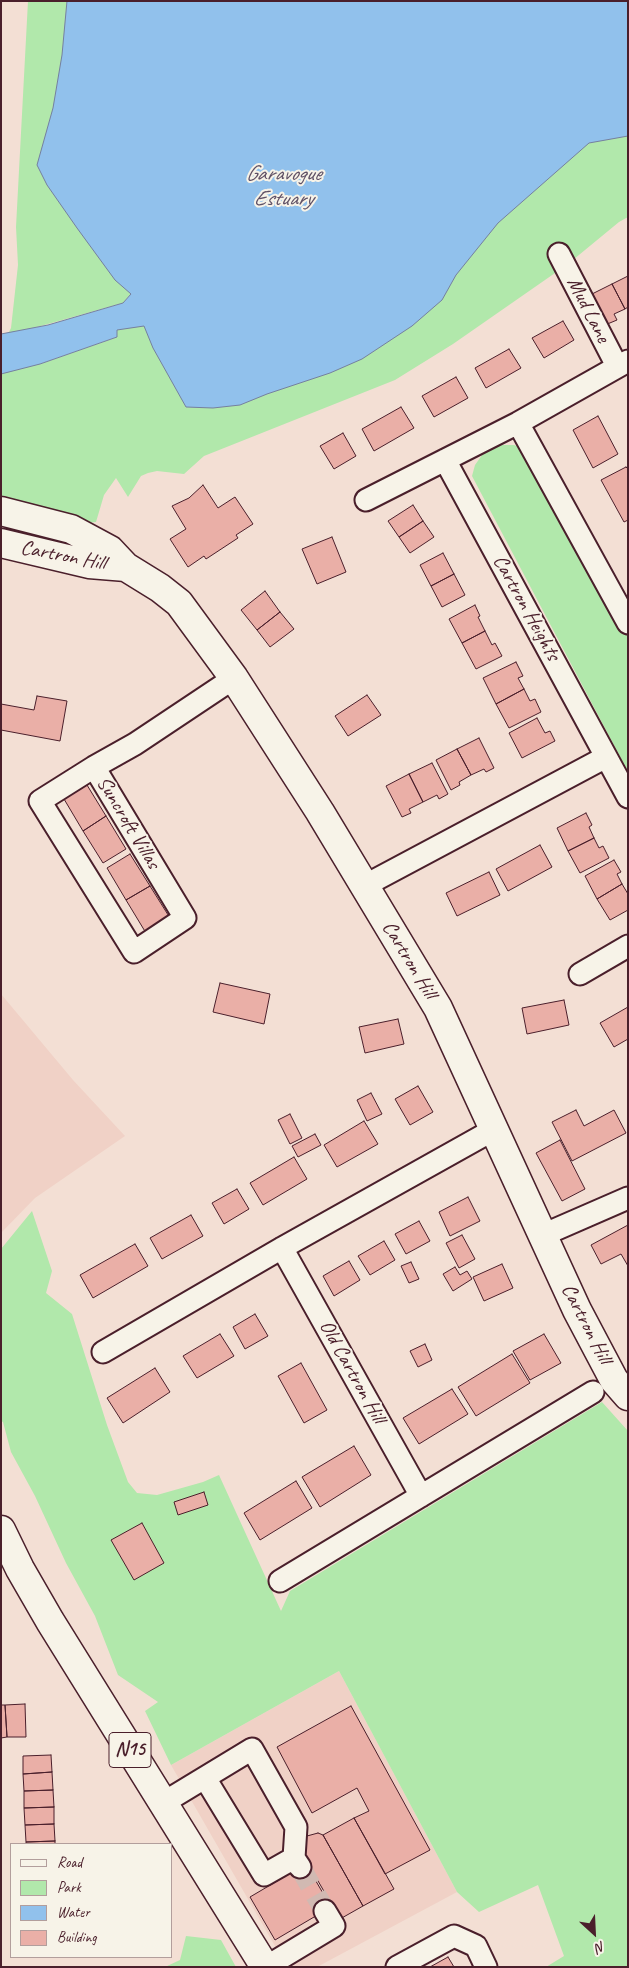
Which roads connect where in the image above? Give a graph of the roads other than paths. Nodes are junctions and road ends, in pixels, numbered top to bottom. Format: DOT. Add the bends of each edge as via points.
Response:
graph roads {
  1 [pos="559,254"];
  2 [pos="622,363"];
  3 [pos="518,423"];
  4 [pos="445,460"];
  5 [pos="366,500"];
  6 [pos="1,511"];
  7 [pos="1,543"];
  8 [pos="126,567"];
  9 [pos="628,622"];
  10 [pos="234,678"];
  11 [pos="606,756"];
  12 [pos="94,767"];
  13 [pos="628,797"];
  14 [pos="364,886"];
  15 [pos="628,946"];
  16 [pos="580,974"];
  17 [pos="493,1130"];
  18 [pos="628,1198"];
  19 [pos="543,1235"];
  20 [pos="282,1248"];
  21 [pos="103,1352"];
  22 [pos="593,1392"];
  23 [pos="628,1396"];
  24 [pos="421,1496"];
  25 [pos="1,1530"];
  26 [pos="280,1581"];
  27 [pos="205,1778"];
  28 [pos="163,1803"];
  29 [pos="325,1911"];
  30 [pos="265,1967"];
  31 [pos="397,1967"];
  32 [pos="486,1967"];
  1 -- 2 [label="street, Mud Lane"];
  2 -- 3 [label="street"];
  3 -- 4 [label="street"];
  3 -- 9 [label="street"];
  4 -- 5 [label="street"];
  4 -- 11 [label="street, Cartron Heights"];
  6 -- 8 [label="main road, Cartron Hill" via="71,529 110,550"];
  7 -- 8 [label="main road, Cartron Hill" via="89,564"];
  8 -- 10 [label="main road, Cartron Hill" via="179,603"];
  10 -- 12 [label="street, Suncroft Villas" via="135,744"];
  10 -- 14 [label="main road, Cartron Hill"];
  11 -- 13 [label="street, Cartron Heights"];
  11 -- 14 [label="street"];
  12 -- 12 [label="street, Suncroft Villas" via="185,918 134,952 40,801"];
  14 -- 17 [label="main road, Cartron Hill" via="438,1008"];
  15 -- 16 [label="street"];
  17 -- 19 [label="main road, Cartron Hill"];
  17 -- 20 [label="street"];
  18 -- 19 [label="street"];
  19 -- 23 [label="main road, Cartron Hill" via="577,1310 614,1380"];
  20 -- 21 [label="street"];
  20 -- 24 [label="street, Old Cartron Hill"];
  22 -- 24 [label="street"];
  24 -- 26 [label="street"];
  25 -- 28 [label="main road, N15" via="50,1621"];
  27 -- 27 [label="street" via="252,1750 296,1827 297,1862 264,1875"];
  27 -- 28 [label="street"];
  28 -- 30 [label="main road, N15"];
  29 -- 30 [label="street" via="334,1926"];
  31 -- 32 [label="street" via="454,1936 476,1946"];
}
